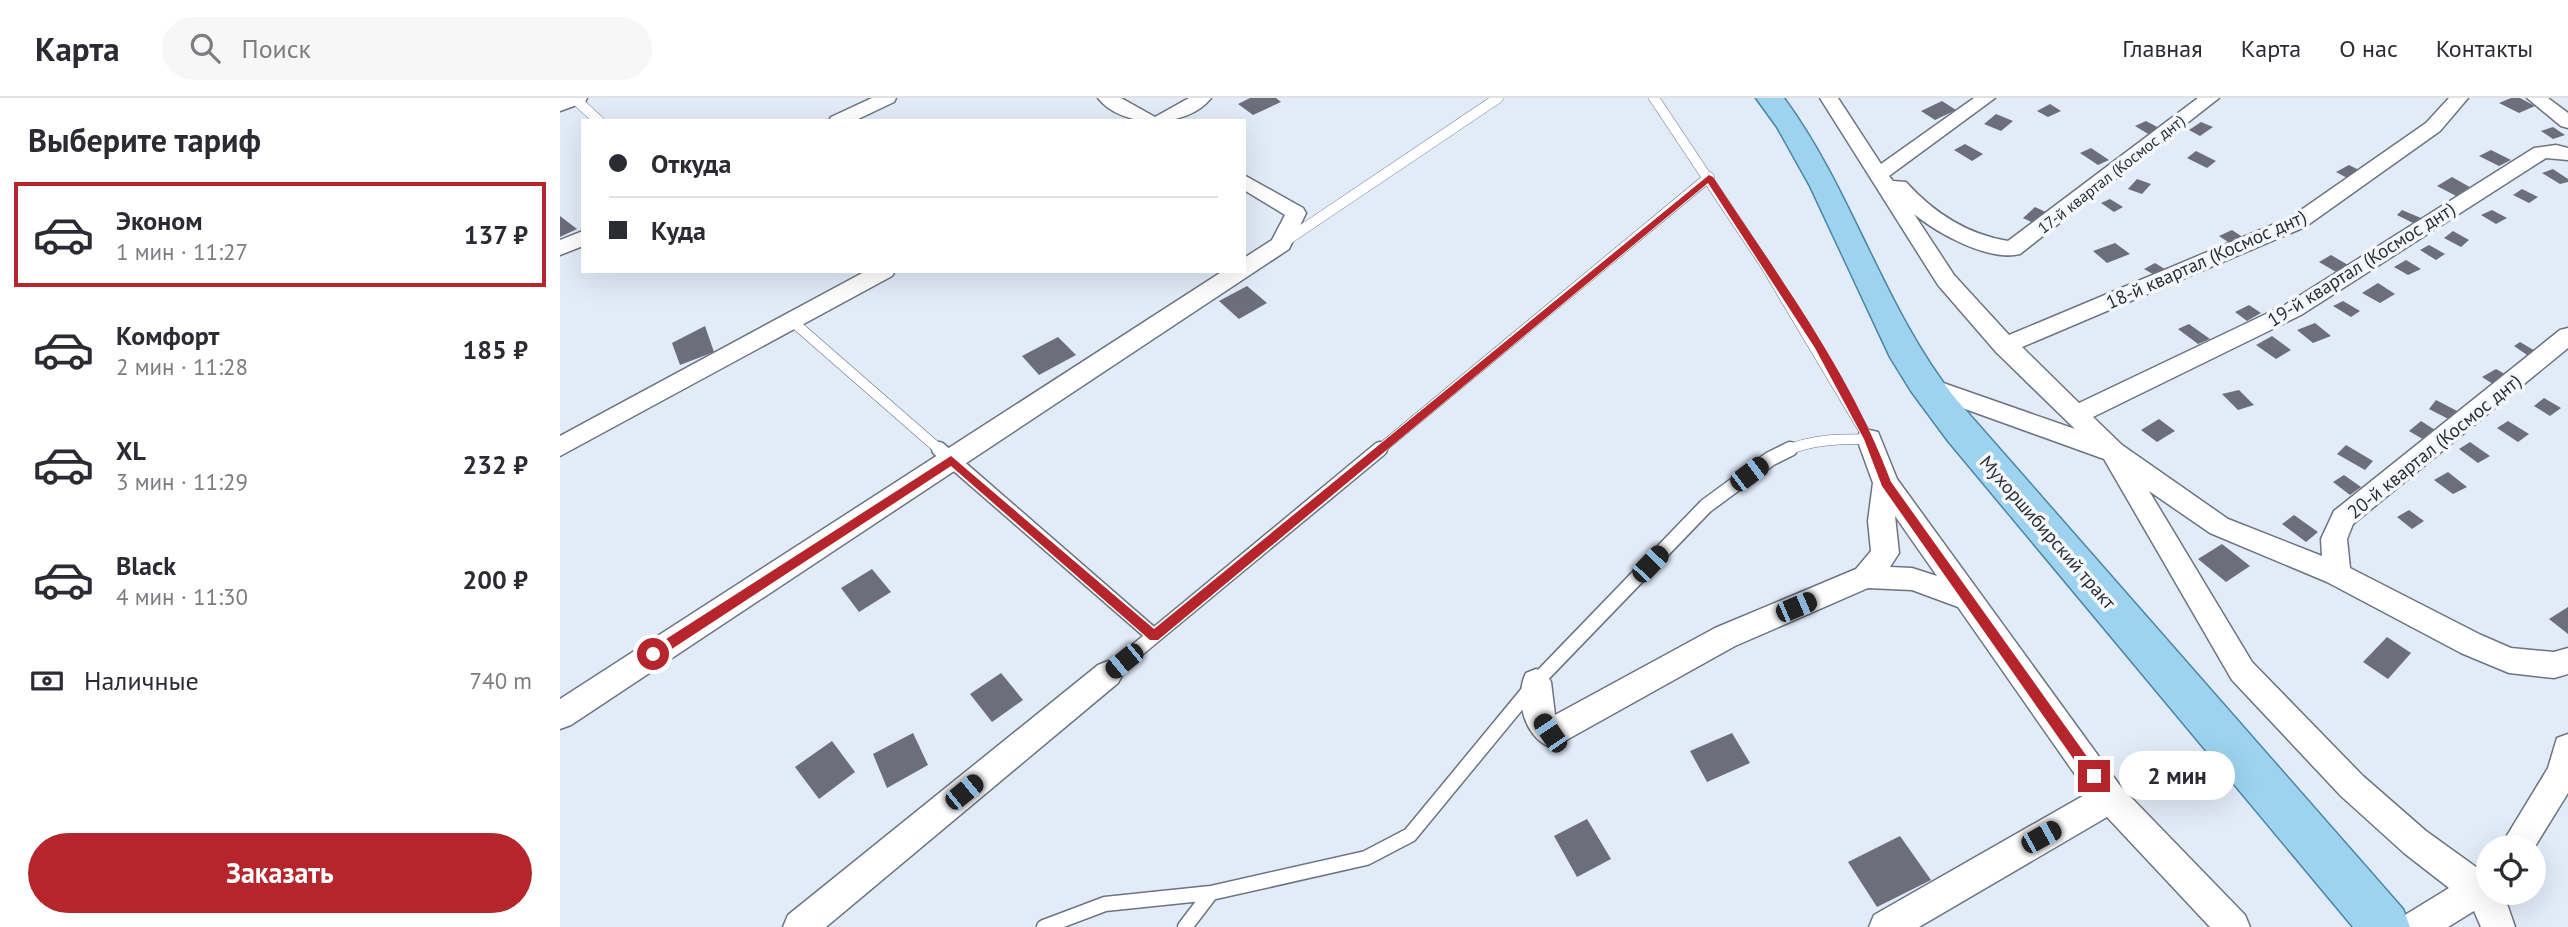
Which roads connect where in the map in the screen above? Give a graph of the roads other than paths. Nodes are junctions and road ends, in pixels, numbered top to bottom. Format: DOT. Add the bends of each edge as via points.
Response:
graph roads {
  1 [pos="887,98"];
  2 [pos="1107,98"];
  3 [pos="1202,98"];
  4 [pos="1498,98"];
  5 [pos="1654,98"];
  6 [pos="1770,98"];
  7 [pos="1829,98"];
  8 [pos="1986,98"];
  9 [pos="2210,98"];
  10 [pos="2536,98"];
  11 [pos="2457,99"];
  12 [pos="572,100"];
  13 [pos="596,119"];
  14 [pos="842,119"];
  15 [pos="1144,119"];
  16 [pos="1165,119"];
  17 [pos="2568,122"];
  18 [pos="2568,154"];
  19 [pos="1882,172"];
  20 [pos="1709,177"];
  21 [pos="1246,182"];
  22 [pos="581,239"];
  23 [pos="1281,244"];
  24 [pos="560,248"];
  25 [pos="1246,267"];
  26 [pos="880,273"];
  27 [pos="1236,273"];
  28 [pos="792,321"];
  29 [pos="2568,337"];
  30 [pos="2004,346"];
  31 [pos="1926,386"];
  32 [pos="2076,415"];
  33 [pos="1869,439"];
  34 [pos="560,447"];
  35 [pos="2113,453"];
  36 [pos="951,460"];
  37 [pos="1886,483"];
  38 [pos="2337,574"];
  39 [pos="1866,578"];
  40 [pos="1966,598"];
  41 [pos="1154,636"];
  42 [pos="2568,661"];
  43 [pos="1108,674"];
  44 [pos="1536,682"];
  45 [pos="560,715"];
  46 [pos="2566,766"];
  47 [pos="2110,798"];
  48 [pos="2523,835"];
  49 [pos="2476,880"];
  50 [pos="2476,889"];
  51 [pos="1210,893"];
  52 [pos="2492,905"];
  53 [pos="800,927"];
  54 [pos="1044,927"];
  55 [pos="1185,927"];
  56 [pos="1886,927"];
  57 [pos="2234,927"];
  58 [pos="2385,927"];
  59 [pos="2417,927"];
  60 [pos="2498,927"];
  1 -- 14 [label="street"];
  2 -- 15 [label="street"];
  3 -- 16 [label="street"];
  4 -- 23 [label="lane"];
  5 -- 20 [label="lane"];
  6 -- 31 [label="main road, Мухоршибирский тракт" via="1815,170 1900,345"];
  7 -- 19 [label="street"];
  8 -- 19 [label="street"];
  9 -- 19 [label="street, 17-й квартал (Космос днт)" via="2012,250 1949,231"];
  10 -- 17 [label="street"];
  11 -- 30 [label="street, 18-й квартал (Космос днт)" via="2434,127 2298,222"];
  12 -- 13 [label="lane"];
  18 -- 32 [label="street, 19-й квартал (Космос днт)" via="2541,152 2293,310"];
  19 -- 30 [label="street" via="1946,280"];
  20 -- 33 [label="lane" via="1819,347"];
  20 -- 41 [label="lane"];
  21 -- 23 [label="street" via="1296,213"];
  22 -- 24 [label="street"];
  23 -- 25 [label="street"];
  26 -- 28 [label="street"];
  27 -- 36 [label="street"];
  28 -- 34 [label="street"];
  28 -- 36 [label="lane"];
  29 -- 38 [label="street, 20-й квартал (Космос днт)" via="2343,518 2334,539"];
  30 -- 32 [label="street"];
  31 -- 35 [label="street"];
  31 -- 58 [label="main road, Мухоршибирский тракт"];
  32 -- 35 [label="street"];
  33 -- 37 [label="street"];
  33 -- 44 [label="lane" via="1799,445 1770,459 1706,506"];
  35 -- 38 [label="street" via="2219,526"];
  35 -- 49 [label="street" via="2242,671 2352,786 2415,842"];
  36 -- 41 [label="lane"];
  36 -- 45 [label="street"];
  37 -- 39 [label="street" via="1881,521 1885,553"];
  37 -- 40 [label="street"];
  38 -- 42 [label="street" via="2509,660 2554,665"];
  39 -- 40 [label="street" via="1912,579"];
  39 -- 44 [label="street" via="1725,637 1550,733 1538,715"];
  40 -- 47 [label="street"];
  41 -- 43 [label="lane"];
  43 -- 53 [label="street"];
  44 -- 51 [label="lane" via="1410,835 1366,858"];
  46 -- 48 [label="street"];
  47 -- 56 [label="street"];
  47 -- 57 [label="street"];
  50 -- 59 [label="street"];
  51 -- 54 [label="lane" via="1105,904"];
  51 -- 55 [label="lane"];
  52 -- 60 [label="street"];
}
